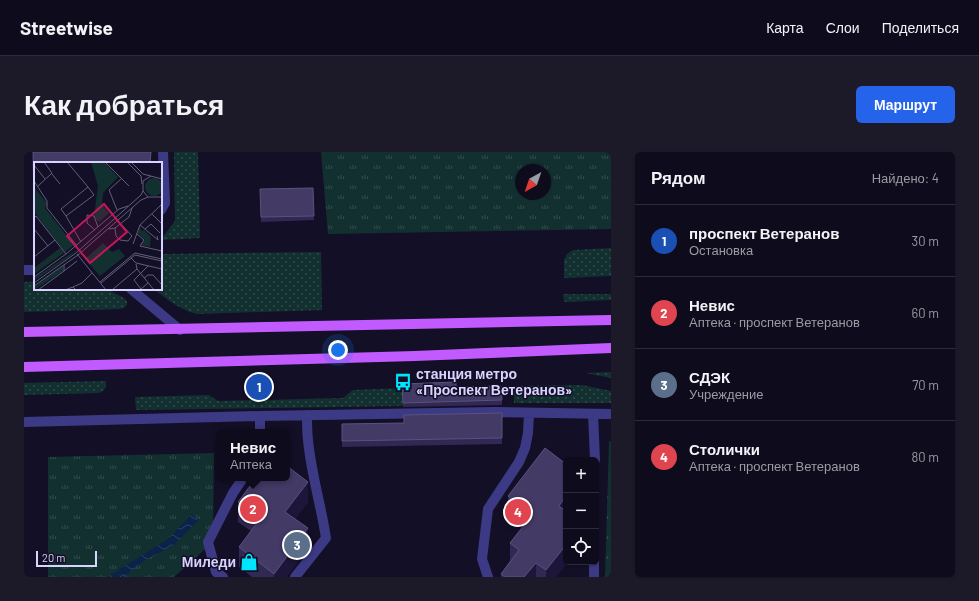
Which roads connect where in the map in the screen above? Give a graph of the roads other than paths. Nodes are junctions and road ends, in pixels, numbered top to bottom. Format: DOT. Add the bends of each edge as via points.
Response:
graph roads {
  1 [pos="163,152"];
  2 [pos="162,208"];
  3 [pos="132,290"];
  4 [pos="611,320"];
  5 [pos="180,330"];
  6 [pos="24,332"];
  7 [pos="611,348"];
  8 [pos="24,367"];
  9 [pos="529,413"];
  10 [pos="593,414"];
  11 [pos="611,414"];
  12 [pos="260,416"];
  13 [pos="307,416"];
  14 [pos="24,422"];
  15 [pos="260,429"];
  16 [pos="595,457"];
  17 [pos="241,481"];
  18 [pos="594,565"];
  19 [pos="223,577"];
  20 [pos="295,577"];
  21 [pos="488,577"];
  22 [pos="594,577"];
  1 -- 2 [label="street"];
  3 -- 5 [label="street"];
  4 -- 5 [label="main road"];
  5 -- 6 [label="main road"];
  7 -- 8 [label="main road"];
  9 -- 10 [label="street"];
  9 -- 13 [label="street"];
  9 -- 21 [label="street" via="525,448 519,462 488,509 482,559"];
  10 -- 11 [label="street"];
  10 -- 16 [label="street"];
  12 -- 13 [label="street"];
  12 -- 14 [label="street"];
  12 -- 15 [label="street"];
  13 -- 20 [label="street" via="311,464 326,538"];
  17 -- 19 [label="street" via="208,542 216,572"];
  18 -- 22 [label="street"];
}
